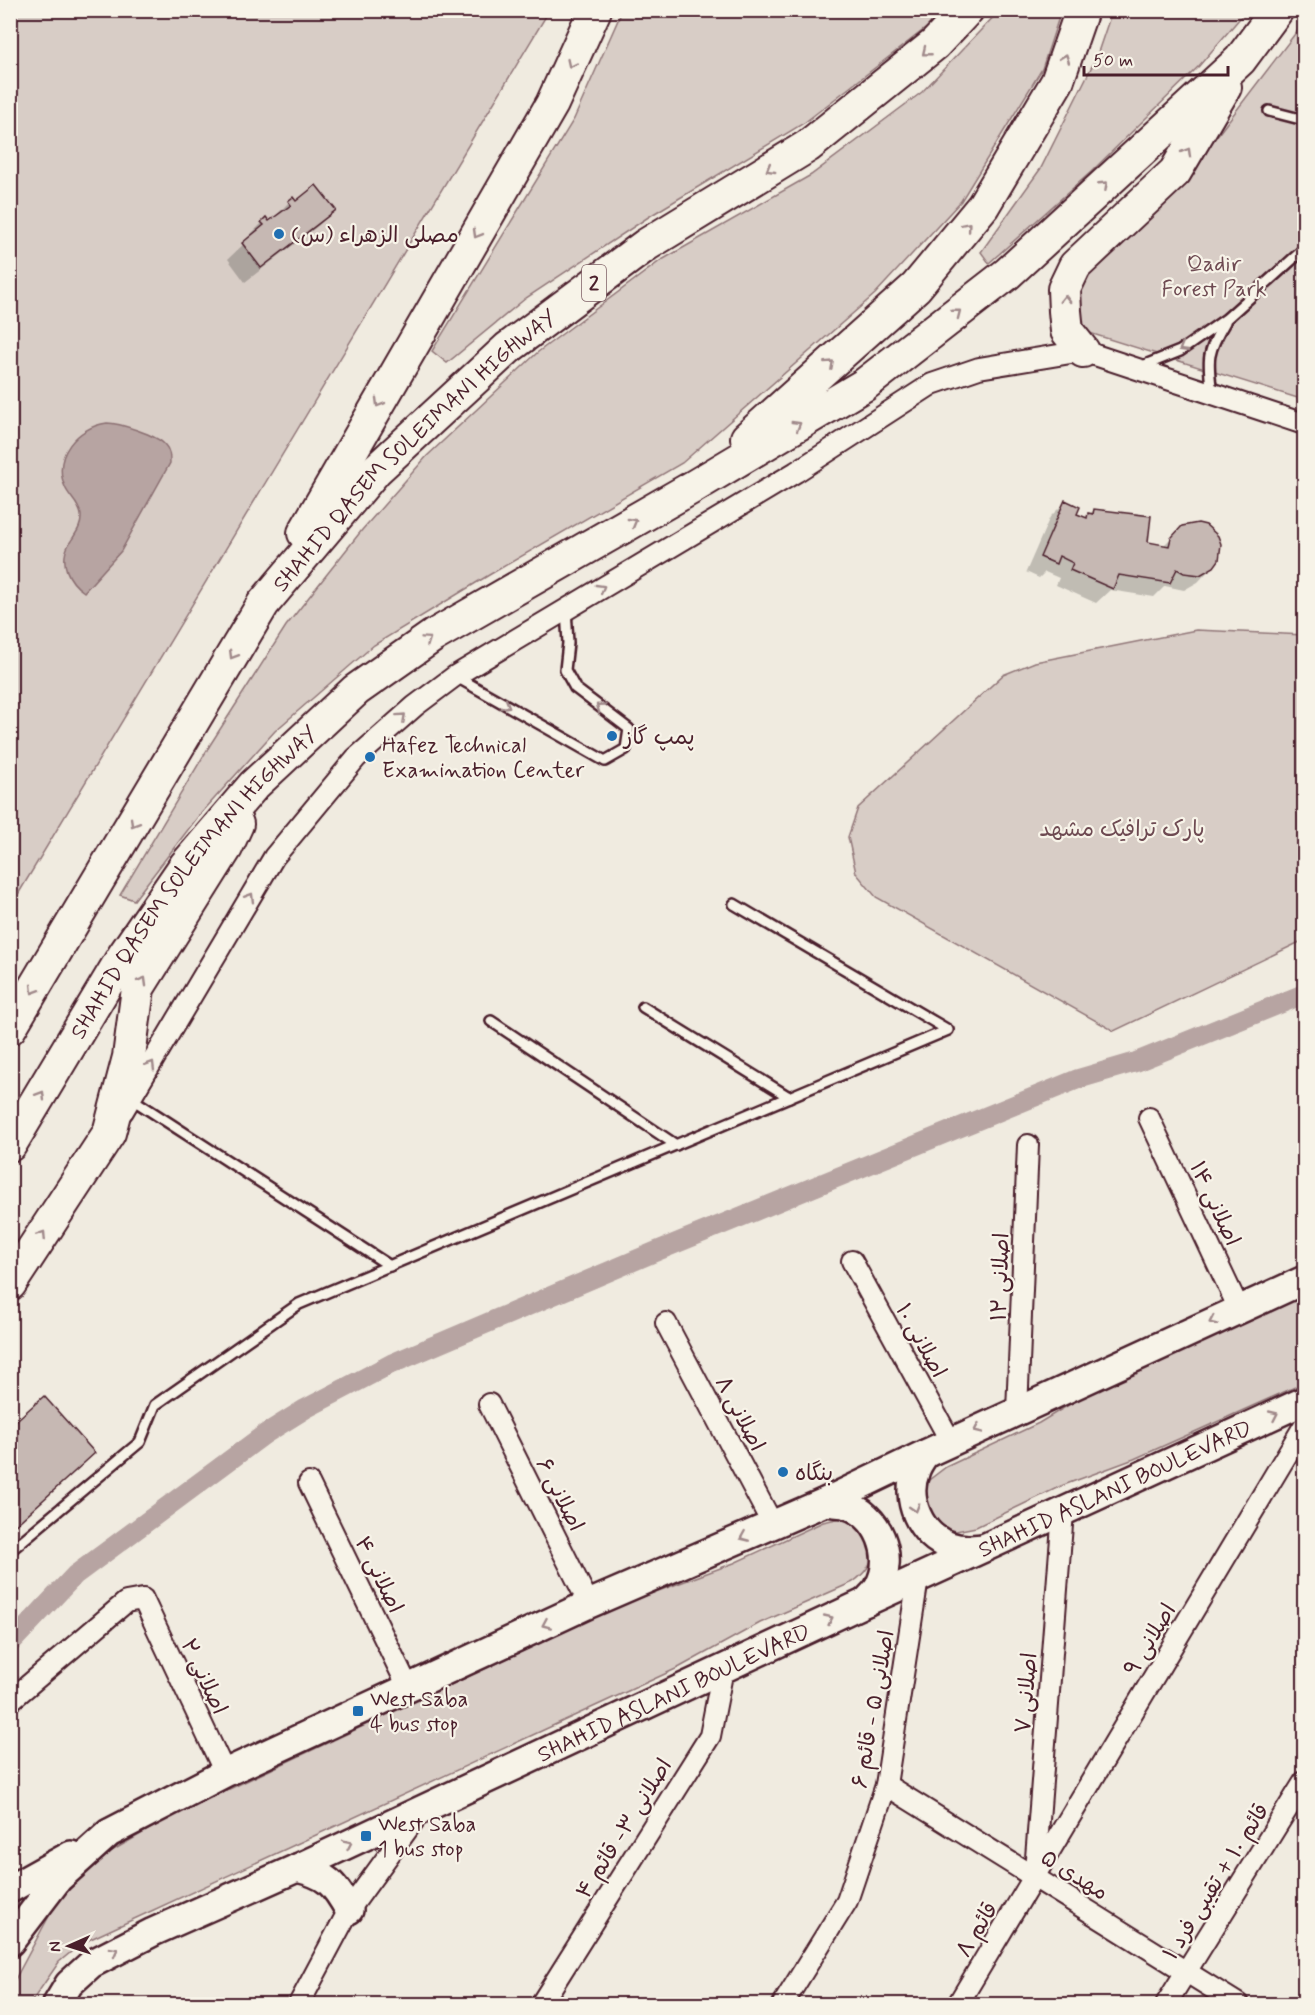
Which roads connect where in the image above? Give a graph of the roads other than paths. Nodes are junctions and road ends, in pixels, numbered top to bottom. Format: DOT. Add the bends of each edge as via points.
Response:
graph roads {
  1 [pos="596,10"];
  2 [pos="967,10"];
  3 [pos="1082,10"];
  4 [pos="1277,10"];
  5 [pos="1240,60"];
  6 [pos="1269,111"];
  7 [pos="1305,120"];
  8 [pos="1305,249"];
  9 [pos="1227,320"];
  10 [pos="1083,351"];
  11 [pos="1136,369"];
  12 [pos="1212,393"];
  13 [pos="1305,424"];
  14 [pos="693,487"];
  15 [pos="263,604"];
  16 [pos="566,609"];
  17 [pos="455,676"];
  18 [pos="254,785"];
  19 [pos="734,904"];
  20 [pos="643,1007"];
  21 [pos="491,1021"];
  22 [pos="10,1028"];
  23 [pos="789,1097"];
  24 [pos="132,1099"];
  25 [pos="1149,1118"];
  26 [pos="109,1133"];
  27 [pos="10,1145"];
  28 [pos="676,1145"];
  29 [pos="1028,1145"];
  30 [pos="852,1261"];
  31 [pos="390,1266"];
  32 [pos="1305,1280"];
  33 [pos="10,1284"];
  34 [pos="1239,1309"];
  35 [pos="666,1323"];
  36 [pos="1305,1401"];
  37 [pos="489,1404"];
  38 [pos="1017,1411"];
  39 [pos="1305,1426"];
  40 [pos="951,1442"];
  41 [pos="926,1454"];
  42 [pos="309,1483"];
  43 [pos="825,1502"];
  44 [pos="1063,1512"];
  45 [pos="773,1525"];
  46 [pos="985,1548"];
  47 [pos="10,1551"];
  48 [pos="918,1578"];
  49 [pos="866,1602"];
  50 [pos="589,1604"];
  51 [pos="723,1669"];
  52 [pos="408,1687"];
  53 [pos="10,1701"];
  54 [pos="225,1773"];
  55 [pos="1305,1782"];
  56 [pos="886,1785"];
  57 [pos="422,1809"];
  58 [pos="109,1833"];
  59 [pos="297,1868"];
  60 [pos="1034,1877"];
  61 [pos="10,1889"];
  62 [pos="349,1910"];
  63 [pos="10,1942"];
  64 [pos="1186,1972"];
  65 [pos="57,2004"];
  66 [pos="299,2004"];
  67 [pos="541,2004"];
  68 [pos="783,2004"];
  69 [pos="958,2004"];
  70 [pos="1166,2004"];
  71 [pos="1238,2004"];
  1 -- 15 [label="highway, one-way" via="552,104"];
  2 -- 15 [label="highway, SHAHID QASEM SOLEIMANI HIGHWAY / 2, one-way" via="935,44 808,146 645,245 508,348 376,470"];
  14 -- 3 [label="highway, one-way" via="916,288 976,215 1057,82"];
  4 -- 5 [label="highway"];
  10 -- 5 [label="highway, one-way" via="1067,331 1065,311 1064,289 1075,266 1175,172"];
  14 -- 5 [label="highway, one-way" via="864,385 999,281"];
  6 -- 7 [label="lane"];
  8 -- 9 [label="lane"];
  9 -- 11 [label="lane, one-way" via="1180,351"];
  9 -- 12 [label="lane" via="1211,345 1208,365"];
  10 -- 11 [label="street"];
  16 -- 10 [label="street, one-way" via="796,472 932,384 979,368"];
  11 -- 12 [label="street"];
  12 -- 13 [label="street"];
  18 -- 14 [label="highway, SHAHID QASEM SOLEIMANI HIGHWAY, one-way" via="356,690 433,636"];
  15 -- 22 [label="highway, SHAHID QASEM SOLEIMANI HIGHWAY, one-way"];
  16 -- 17 [label="street"];
  17 -- 16 [label="lane, one-way" via="605,761 626,749 629,729 575,688 565,670"];
  24 -- 17 [label="street, one-way" via="274,857 356,758"];
  26 -- 18 [label="highway, one-way" via="129,1057 138,988 226,848"];
  27 -- 18 [label="highway, SHAHID QASEM SOLEIMANI HIGHWAY, one-way" via="131,945 185,866"];
  19 -- 23 [label="lane" via="948,1030"];
  20 -- 23 [label="lane"];
  21 -- 28 [label="lane"];
  23 -- 28 [label="lane"];
  24 -- 26 [label="street"];
  24 -- 31 [label="lane"];
  25 -- 34 [label="street, اصلانی ۱۴"];
  33 -- 26 [label="highway, one-way"];
  28 -- 31 [label="lane"];
  29 -- 38 [label="street, اصلانی ۱۲"];
  30 -- 40 [label="street, اصلانی ۱۰"];
  31 -- 47 [label="lane" via="299,1304 155,1405 140,1442"];
  32 -- 34 [label="main road"];
  34 -- 38 [label="main road, one-way"];
  35 -- 45 [label="street, اصلانی ۸"];
  44 -- 36 [label="main road, SHAHID ASLANI BOULEVARD, one-way"];
  37 -- 50 [label="street, اصلانی ۶"];
  38 -- 40 [label="main road, one-way"];
  39 -- 60 [label="street, اصلانی ۹"];
  40 -- 41 [label="main road"];
  41 -- 43 [label="main road"];
  41 -- 46 [label="main road, one-way" via="916,1469 912,1487 913,1506 920,1523 949,1546"];
  42 -- 52 [label="street, اصلانی ۴"];
  43 -- 45 [label="main road"];
  43 -- 49 [label="main road" via="859,1511 882,1537 886,1554 884,1572 878,1588"];
  44 -- 46 [label="main road, SHAHID ASLANI BOULEVARD"];
  44 -- 60 [label="street, اصلانی ۷"];
  45 -- 50 [label="main road, one-way"];
  46 -- 48 [label="main road, SHAHID ASLANI BOULEVARD"];
  48 -- 49 [label="main road, SHAHID ASLANI BOULEVARD"];
  48 -- 56 [label="street, اصلانی ۵ - قائم ۶"];
  51 -- 49 [label="main road, SHAHID ASLANI BOULEVARD, one-way"];
  50 -- 52 [label="main road, one-way"];
  51 -- 57 [label="main road, SHAHID ASLANI BOULEVARD"];
  51 -- 67 [label="street, اصلانی ۳- قائم ۴" via="710,1736"];
  52 -- 54 [label="main road"];
  53 -- 54 [label="street, اصلانی ۲" via="126,1602 143,1599"];
  54 -- 58 [label="main road"];
  55 -- 64 [label="street, قائم ۱۰ + تقیبی فرد ۱"];
  56 -- 60 [label="street, مهدی ۵"];
  56 -- 68 [label="street, اصلانی ۵ - قائم ۶" via="847,1901"];
  59 -- 57 [label="main road, SHAHID ASLANI BOULEVARD, one-way"];
  57 -- 62 [label="street"];
  58 -- 61 [label="main road"];
  58 -- 63 [label="main road" via="58,1880"];
  59 -- 62 [label="main road" via="318,1873 331,1883"];
  65 -- 59 [label="main road, SHAHID ASLANI BOULEVARD, one-way" via="69,1984 91,1964 115,1950"];
  60 -- 64 [label="street, مهدی ۵"];
  60 -- 69 [label="street, قائم ۸"];
  62 -- 66 [label="street"];
  64 -- 70 [label="street, قائم ۱۰ + تقیبی فرد ۱"];
  64 -- 71 [label="street, مهدی ۵"];
}
